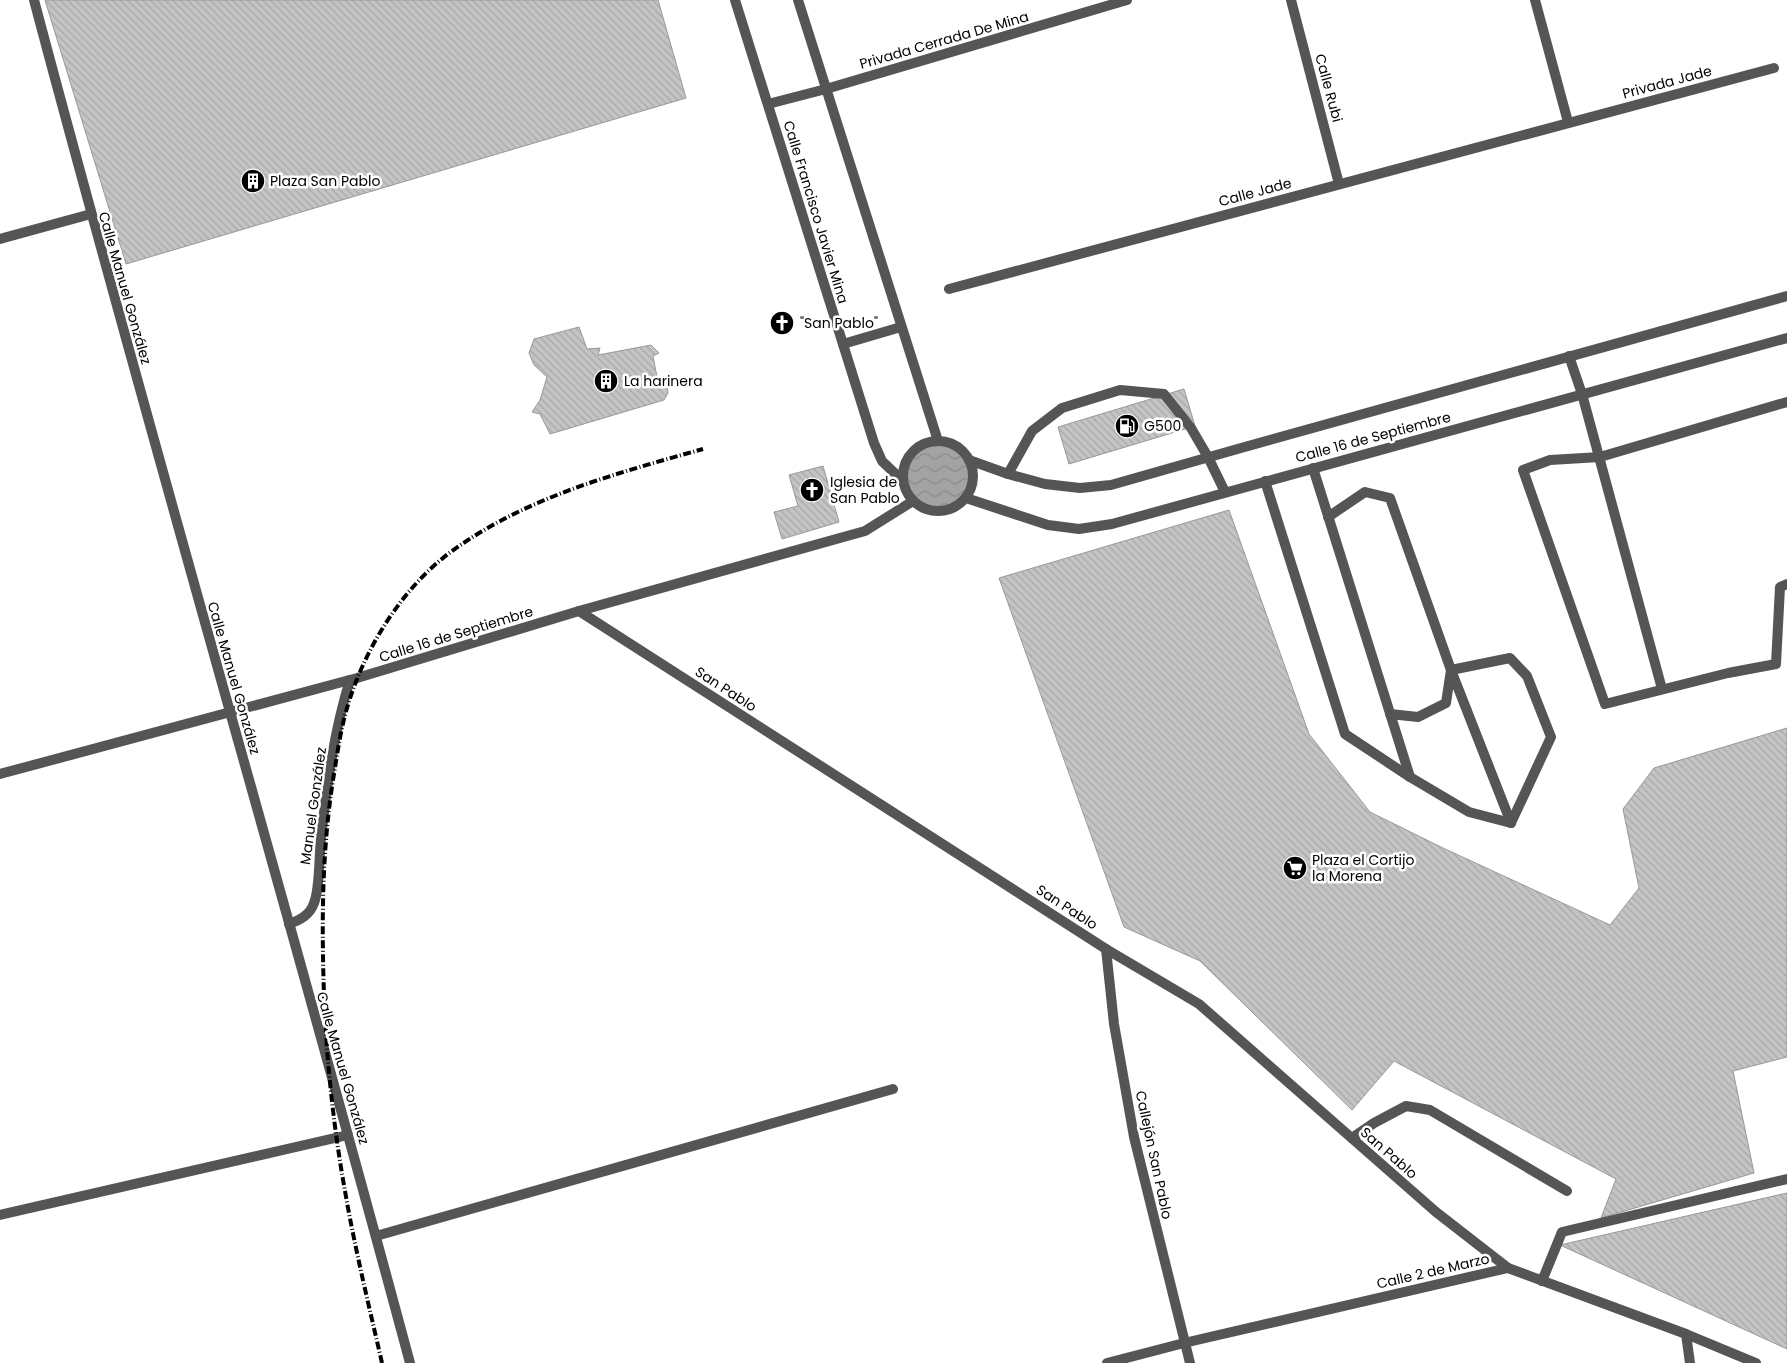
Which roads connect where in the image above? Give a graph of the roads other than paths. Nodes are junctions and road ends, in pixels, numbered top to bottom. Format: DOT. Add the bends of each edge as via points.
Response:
graph roads {
  1 [pos="34,0"];
  2 [pos="735,0"];
  3 [pos="798,0"];
  4 [pos="1127,0"];
  5 [pos="1291,0"];
  6 [pos="1535,0"];
  7 [pos="1774,68"];
  8 [pos="826,89"];
  9 [pos="768,104"];
  10 [pos="1568,122"];
  11 [pos="1339,184"];
  12 [pos="90,214"];
  13 [pos="0,239"];
  14 [pos="949,289"];
  15 [pos="1787,296"];
  16 [pos="901,327"];
  17 [pos="1787,338"];
  18 [pos="843,344"];
  19 [pos="1569,356"];
  20 [pos="1582,394"];
  21 [pos="1787,402"];
  22 [pos="938,440"];
  23 [pos="1208,457"];
  24 [pos="1600,457"];
  25 [pos="969,460"];
  26 [pos="1313,468"];
  27 [pos="1008,474"];
  28 [pos="902,480"];
  29 [pos="1265,481"];
  30 [pos="1226,492"];
  31 [pos="966,498"];
  32 [pos="913,501"];
  33 [pos="1328,517"];
  34 [pos="1787,584"];
  35 [pos="579,611"];
  36 [pos="1451,670"];
  37 [pos="350,680"];
  38 [pos="1662,689"];
  39 [pos="230,712"];
  40 [pos="1390,714"];
  41 [pos="0,774"];
  42 [pos="1410,777"];
  43 [pos="1511,823"];
  44 [pos="289,924"];
  45 [pos="1106,949"];
  46 [pos="893,1089"];
  47 [pos="348,1135"];
  48 [pos="1352,1138"];
  49 [pos="1787,1179"];
  50 [pos="1567,1191"];
  51 [pos="0,1215"];
  52 [pos="376,1236"];
  53 [pos="1508,1268"];
  54 [pos="1542,1281"];
  55 [pos="1686,1334"];
  56 [pos="1184,1343"];
  57 [pos="410,1363"];
  58 [pos="1107,1363"];
  59 [pos="1190,1363"];
  60 [pos="1690,1363"];
  61 [pos="1756,1363"];
  1 -- 12 [label="street, Calle Manuel González"];
  2 -- 9 [label="street, Calle Francisco Javier Mina"];
  3 -- 8 [label="street"];
  4 -- 8 [label="street, Privada Cerrada De Mina"];
  5 -- 11 [label="street, Calle Rubi"];
  6 -- 10 [label="street"];
  7 -- 10 [label="street, Privada Jade"];
  8 -- 9 [label="street, Privada Cerrada De Mina"];
  8 -- 16 [label="street"];
  9 -- 18 [label="street, Calle Francisco Javier Mina"];
  10 -- 11 [label="street, Calle Jade"];
  11 -- 14 [label="street, Calle Jade"];
  12 -- 13 [label="street"];
  12 -- 39 [label="street, Calle Manuel González"];
  15 -- 19 [label="street, Calle 16 de Septiembre"];
  16 -- 18 [label="street"];
  16 -- 22 [label="street"];
  17 -- 20 [label="street, Calle 16 de Septiembre"];
  18 -- 28 [label="street, Calle Francisco Javier Mina" via="874,443 882,461"];
  19 -- 20 [label="street"];
  19 -- 23 [label="street, Calle 16 de Septiembre"];
  20 -- 24 [label="street"];
  20 -- 26 [label="street, Calle 16 de Septiembre"];
  21 -- 24 [label="street"];
  22 -- 25 [label="street" via="951,443"];
  22 -- 28 [label="street" via="916,448 903,468"];
  23 -- 27 [label="street, Calle 16 de Septiembre" via="1111,485 1080,488 1045,484"];
  23 -- 27 [label="street" via="1191,428 1164,394 1120,390 1062,408 1032,431"];
  23 -- 30 [label="street"];
  24 -- 38 [label="street"];
  24 -- 38 [label="street" via="1550,460 1523,470 1605,704"];
  25 -- 27 [label="street, Calle 16 de Septiembre"];
  25 -- 31 [label="street" via="972,486"];
  26 -- 29 [label="street, Calle 16 de Septiembre"];
  26 -- 33 [label="street"];
  28 -- 32 [label="street"];
  29 -- 30 [label="street, Calle 16 de Septiembre"];
  29 -- 42 [label="street" via="1345,734"];
  30 -- 31 [label="street, Calle 16 de Septiembre" via="1112,524 1078,529 1048,525"];
  31 -- 32 [label="street" via="954,508 940,512 926,509"];
  32 -- 35 [label="street, Calle 16 de Septiembre" via="865,531"];
  33 -- 36 [label="street" via="1365,492 1390,498"];
  33 -- 40 [label="street"];
  34 -- 38 [label="street" via="1780,587 1776,664"];
  35 -- 37 [label="street, Calle 16 de Septiembre"];
  35 -- 45 [label="street, San Pablo"];
  36 -- 40 [label="street" via="1446,703 1418,717"];
  36 -- 43 [label="street"];
  36 -- 43 [label="street" via="1510,658 1527,676 1551,736"];
  37 -- 39 [label="street, Calle 16 de Septiembre"];
  37 -- 44 [label="street, Manuel González" via="326,793 317,895 309,913"];
  39 -- 41 [label="street, Calle 16 de Septiembre"];
  39 -- 44 [label="street, Calle Manuel González"];
  40 -- 42 [label="street"];
  42 -- 43 [label="street" via="1469,812"];
  44 -- 47 [label="street, Calle Manuel González"];
  45 -- 48 [label="street, San Pablo" via="1199,1004"];
  45 -- 56 [label="street, Callejón San Pablo" via="1114,1024 1134,1137"];
  46 -- 52 [label="street"];
  47 -- 51 [label="street"];
  47 -- 52 [label="street, Calle Manuel González"];
  48 -- 50 [label="street" via="1406,1106 1430,1110"];
  48 -- 53 [label="street, San Pablo" via="1436,1212"];
  49 -- 54 [label="street" via="1562,1232"];
  52 -- 57 [label="street, Calle Manuel González"];
  53 -- 54 [label="street, Calle 2 de Marzo"];
  53 -- 56 [label="street, Calle 2 de Marzo"];
  54 -- 55 [label="street, Calle 2 de Marzo"];
  55 -- 60 [label="street"];
  55 -- 61 [label="street, Calle 2 de Marzo"];
  56 -- 58 [label="street, Calle 2 de Marzo"];
  56 -- 59 [label="street, Callejón San Pablo"];
}
